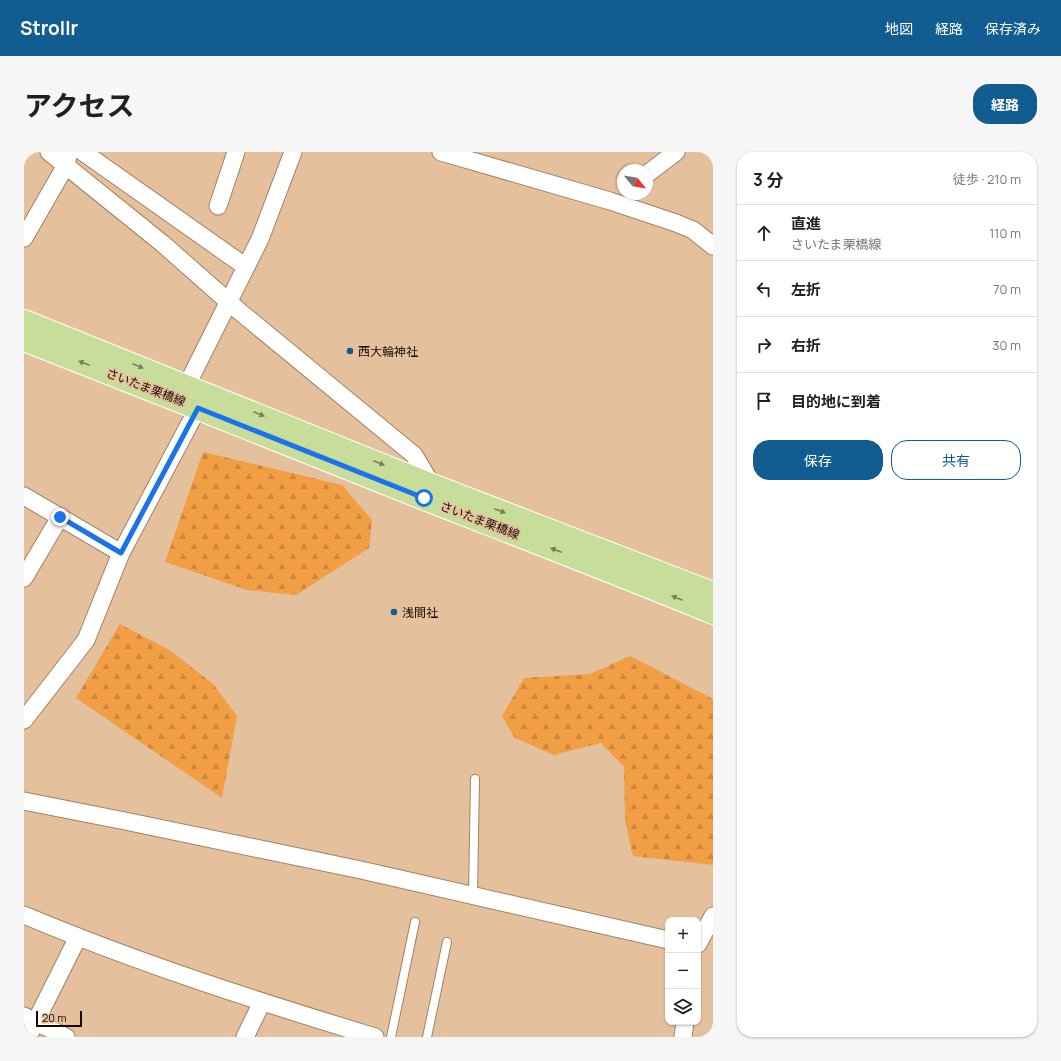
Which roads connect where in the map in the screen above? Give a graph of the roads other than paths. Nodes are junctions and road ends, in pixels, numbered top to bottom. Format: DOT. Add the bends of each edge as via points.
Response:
graph roads {
  1 [pos="49,152"];
  2 [pos="83,152"];
  3 [pos="236,152"];
  4 [pos="293,152"];
  5 [pos="441,152"];
  6 [pos="676,152"];
  7 [pos="67,158"];
  8 [pos="653,169"];
  9 [pos="617,196"];
  10 [pos="626,200"];
  11 [pos="218,206"];
  12 [pos="24,238"];
  13 [pos="713,246"];
  14 [pos="246,267"];
  15 [pos="229,303"];
  16 [pos="24,321"];
  17 [pos="24,340"];
  18 [pos="187,385"];
  19 [pos="198,408"];
  20 [pos="432,485"];
  21 [pos="24,496"];
  22 [pos="60,517"];
  23 [pos="121,553"];
  24 [pos="24,578"];
  25 [pos="713,593"];
  26 [pos="713,613"];
  27 [pos="26,713"];
  28 [pos="475,779"];
  29 [pos="24,801"];
  30 [pos="473,895"];
  31 [pos="24,915"];
  32 [pos="713,916"];
  33 [pos="415,922"];
  34 [pos="78,937"];
  35 [pos="701,938"];
  36 [pos="665,939"];
  37 [pos="447,942"];
  38 [pos="262,1002"];
  39 [pos="29,1025"];
  40 [pos="685,1025"];
  41 [pos="66,1037"];
  42 [pos="245,1037"];
  43 [pos="375,1037"];
  44 [pos="391,1037"];
  45 [pos="427,1037"];
  46 [pos="683,1037"];
  1 -- 7 [label="street"];
  2 -- 14 [label="street"];
  3 -- 11 [label="street"];
  4 -- 14 [label="street"];
  5 -- 9 [label="street"];
  6 -- 8 [label="street"];
  7 -- 12 [label="street"];
  7 -- 15 [label="street"];
  10 -- 13 [label="street" via="693,230"];
  14 -- 15 [label="street"];
  15 -- 18 [label="street"];
  15 -- 20 [label="street" via="414,455"];
  16 -- 18 [label="main road, さいたま栗橋線, one-way"];
  19 -- 17 [label="main road, さいたま栗橋線, one-way"];
  18 -- 20 [label="main road, さいたま栗橋線, one-way"];
  19 -- 23 [label="street"];
  26 -- 19 [label="main road, さいたま栗橋線, one-way"];
  20 -- 25 [label="main road, さいたま栗橋線, one-way"];
  21 -- 22 [label="street"];
  22 -- 23 [label="street"];
  22 -- 24 [label="street"];
  23 -- 27 [label="street" via="86,640"];
  28 -- 30 [label="lane"];
  29 -- 30 [label="street"];
  30 -- 36 [label="street"];
  31 -- 34 [label="street"];
  32 -- 35 [label="street"];
  33 -- 44 [label="lane"];
  34 -- 38 [label="street"];
  34 -- 39 [label="street"];
  37 -- 45 [label="lane"];
  38 -- 42 [label="street"];
  38 -- 43 [label="street"];
  39 -- 41 [label="street"];
  40 -- 46 [label="street"];
}
